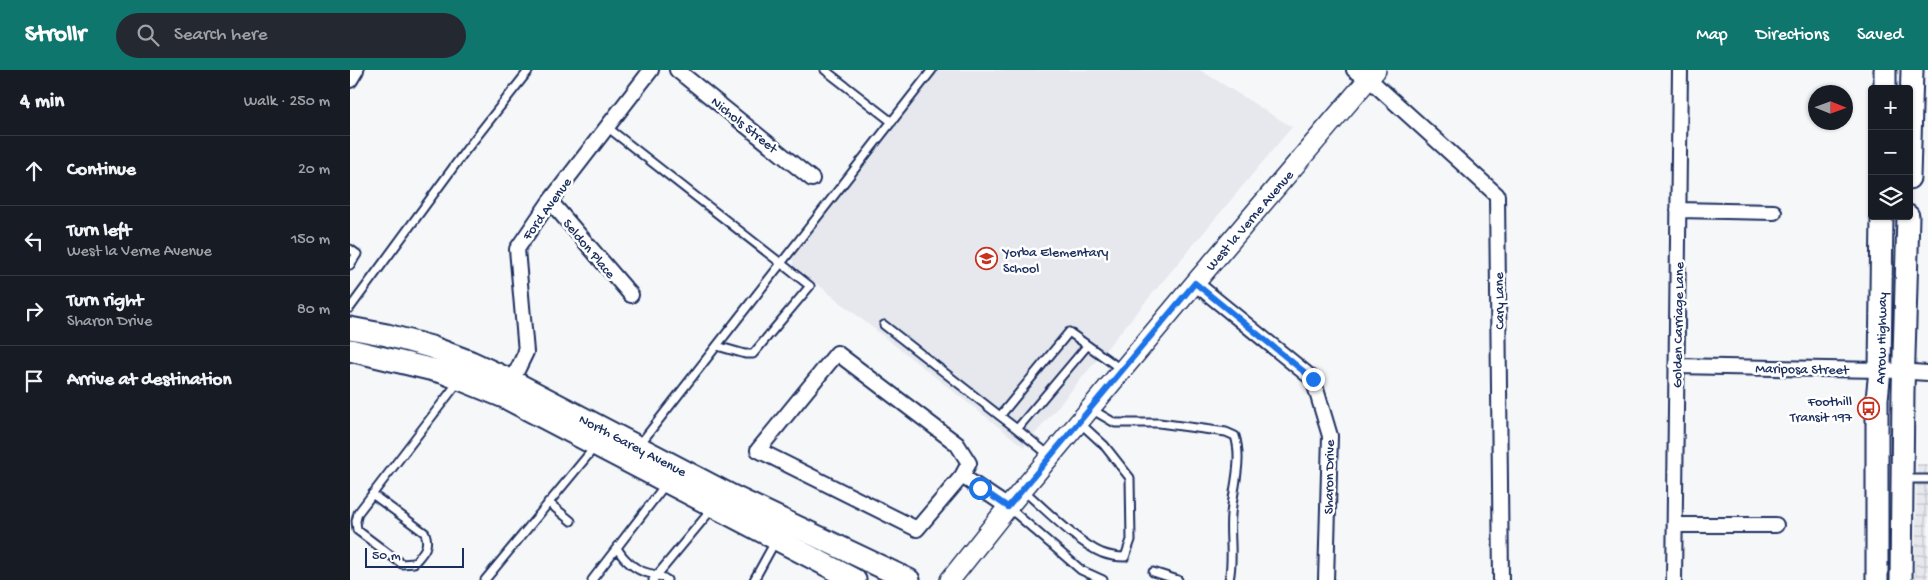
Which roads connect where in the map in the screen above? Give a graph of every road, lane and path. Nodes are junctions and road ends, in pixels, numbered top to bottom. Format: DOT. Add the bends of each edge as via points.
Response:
graph roads {
  1 [pos="356,70"];
  2 [pos="529,70"];
  3 [pos="651,70"];
  4 [pos="677,70"];
  5 [pos="824,70"];
  6 [pos="932,70"];
  7 [pos="1680,70"];
  8 [pos="1885,70"];
  9 [pos="1912,70"];
  10 [pos="1366,73"];
  11 [pos="350,80"];
  12 [pos="1885,85"];
  13 [pos="892,122"];
  14 [pos="607,127"];
  15 [pos="1909,175"];
  16 [pos="812,179"];
  17 [pos="550,200"];
  18 [pos="1678,210"];
  19 [pos="1774,212"];
  20 [pos="1882,220"];
  21 [pos="1908,220"];
  22 [pos="350,250"];
  23 [pos="781,264"];
  24 [pos="350,265"];
  25 [pos="1195,283"];
  26 [pos="631,295"];
  27 [pos="350,308"];
  28 [pos="884,325"];
  29 [pos="350,328"];
  30 [pos="717,346"];
  31 [pos="1087,346"];
  32 [pos="350,350"];
  33 [pos="1676,366"];
  34 [pos="1122,370"];
  35 [pos="1880,370"];
  36 [pos="1904,372"];
  37 [pos="1928,373"];
  38 [pos="460,379"];
  39 [pos="508,389"];
  40 [pos="1000,416"];
  41 [pos="1084,416"];
  42 [pos="1017,429"];
  43 [pos="596,446"];
  44 [pos="638,447"];
  45 [pos="1051,456"];
  46 [pos="962,476"];
  47 [pos="1902,478"];
  48 [pos="1928,479"];
  49 [pos="667,483"];
  50 [pos="1022,490"];
  51 [pos="372,494"];
  52 [pos="548,502"];
  53 [pos="714,507"];
  54 [pos="1008,507"];
  55 [pos="572,520"];
  56 [pos="1776,524"];
  57 [pos="1675,525"];
  58 [pos="776,540"];
  59 [pos="617,548"];
  60 [pos="1153,572"];
  61 [pos="656,577"];
  62 [pos="843,578"];
  63 [pos="488,579"];
  64 [pos="592,580"];
  65 [pos="666,580"];
  66 [pos="754,580"];
  67 [pos="909,580"];
  68 [pos="950,580"];
  69 [pos="1104,580"];
  70 [pos="1178,580"];
  71 [pos="1229,580"];
  72 [pos="1326,580"];
  73 [pos="1501,580"];
  74 [pos="1674,580"];
  75 [pos="1876,580"];
  76 [pos="1901,580"];
  1 -- 11 [label="street"];
  2 -- 27 [label="lane"];
  3 -- 14 [label="street, Ford Avenue"];
  4 -- 16 [label="street, Nichols Street"];
  5 -- 13 [label="lane"];
  6 -- 13 [label="lane"];
  7 -- 18 [label="street, Golden Carriage Lane"];
  8 -- 12 [label="main road"];
  9 -- 15 [label="main road"];
  10 -- 25 [label="main road, West la Verne Avenue"];
  10 -- 73 [label="street, Cary Lane" via="1497,194"];
  13 -- 23 [label="lane"];
  14 -- 17 [label="street, Ford Avenue"];
  14 -- 23 [label="lane"];
  17 -- 26 [label="street, Seldon Place"];
  17 -- 39 [label="street, Ford Avenue" via="517,249 526,352"];
  18 -- 19 [label="street"];
  18 -- 33 [label="street, Golden Carriage Lane"];
  20 -- 35 [label="main road, Arrow Highway"];
  21 -- 36 [label="main road, Arrow Highway"];
  22 -- 24 [label="lane" via="357,254"];
  23 -- 30 [label="lane"];
  23 -- 30 [label="lane" via="810,286 753,354"];
  25 -- 34 [label="main road, West la Verne Avenue"];
  25 -- 72 [label="street, Sharon Drive" via="1313,379 1330,436"];
  28 -- 40 [label="lane"];
  29 -- 39 [label="main road, North Garey Avenue" via="431,347 471,362"];
  30 -- 44 [label="lane"];
  31 -- 34 [label="lane"];
  31 -- 40 [label="lane" via="1069,332"];
  31 -- 42 [label="lane"];
  32 -- 38 [label="main road, North Garey Avenue"];
  33 -- 35 [label="street, Mariposa Street"];
  33 -- 57 [label="street, Golden Carriage Lane"];
  34 -- 41 [label="main road, West la Verne Avenue"];
  35 -- 36 [label="street, Mariposa Street"];
  35 -- 75 [label="main road, Arrow Highway"];
  36 -- 37 [label="street, Mariposa Street"];
  36 -- 47 [label="main road, Arrow Highway"];
  38 -- 39 [label="main road, North Garey Avenue"];
  38 -- 51 [label="lane"];
  39 -- 43 [label="main road, North Garey Avenue"];
  39 -- 44 [label="main road, North Garey Avenue"];
  40 -- 42 [label="lane"];
  41 -- 45 [label="main road, West la Verne Avenue"];
  41 -- 50 [label="lane" via="1130,478 1131,540 1125,557 1104,554 1090,546"];
  41 -- 71 [label="lane" via="1115,423 1159,423 1235,436 1239,447 1231,515"];
  42 -- 45 [label="lane"];
  43 -- 49 [label="main road, North Garey Avenue"];
  43 -- 52 [label="lane"];
  44 -- 67 [label="main road, North Garey Avenue" via="732,496"];
  45 -- 50 [label="main road, West la Verne Avenue"];
  46 -- 46 [label="street" via="969,463 957,444 837,354 758,450 917,530"];
  46 -- 54 [label="street"];
  47 -- 48 [label="lane"];
  47 -- 76 [label="main road, Arrow Highway"];
  49 -- 53 [label="main road, North Garey Avenue"];
  49 -- 59 [label="lane"];
  50 -- 54 [label="main road, West la Verne Avenue"];
  51 -- 51 [label="lane" via="358,513 357,530 402,564 414,563 426,549 426,533"];
  52 -- 55 [label="lane"];
  52 -- 63 [label="lane"];
  53 -- 58 [label="main road, North Garey Avenue"];
  53 -- 61 [label="lane"];
  54 -- 68 [label="main road, West la Verne Avenue"];
  54 -- 69 [label="lane" via="1081,570"];
  56 -- 57 [label="street"];
  57 -- 74 [label="street, Golden Carriage Lane"];
  58 -- 62 [label="main road, North Garey Avenue"];
  58 -- 66 [label="lane"];
  59 -- 61 [label="lane" via="633,566"];
  59 -- 64 [label="lane"];
  60 -- 70 [label="lane"];
  61 -- 65 [label="lane"];
}
